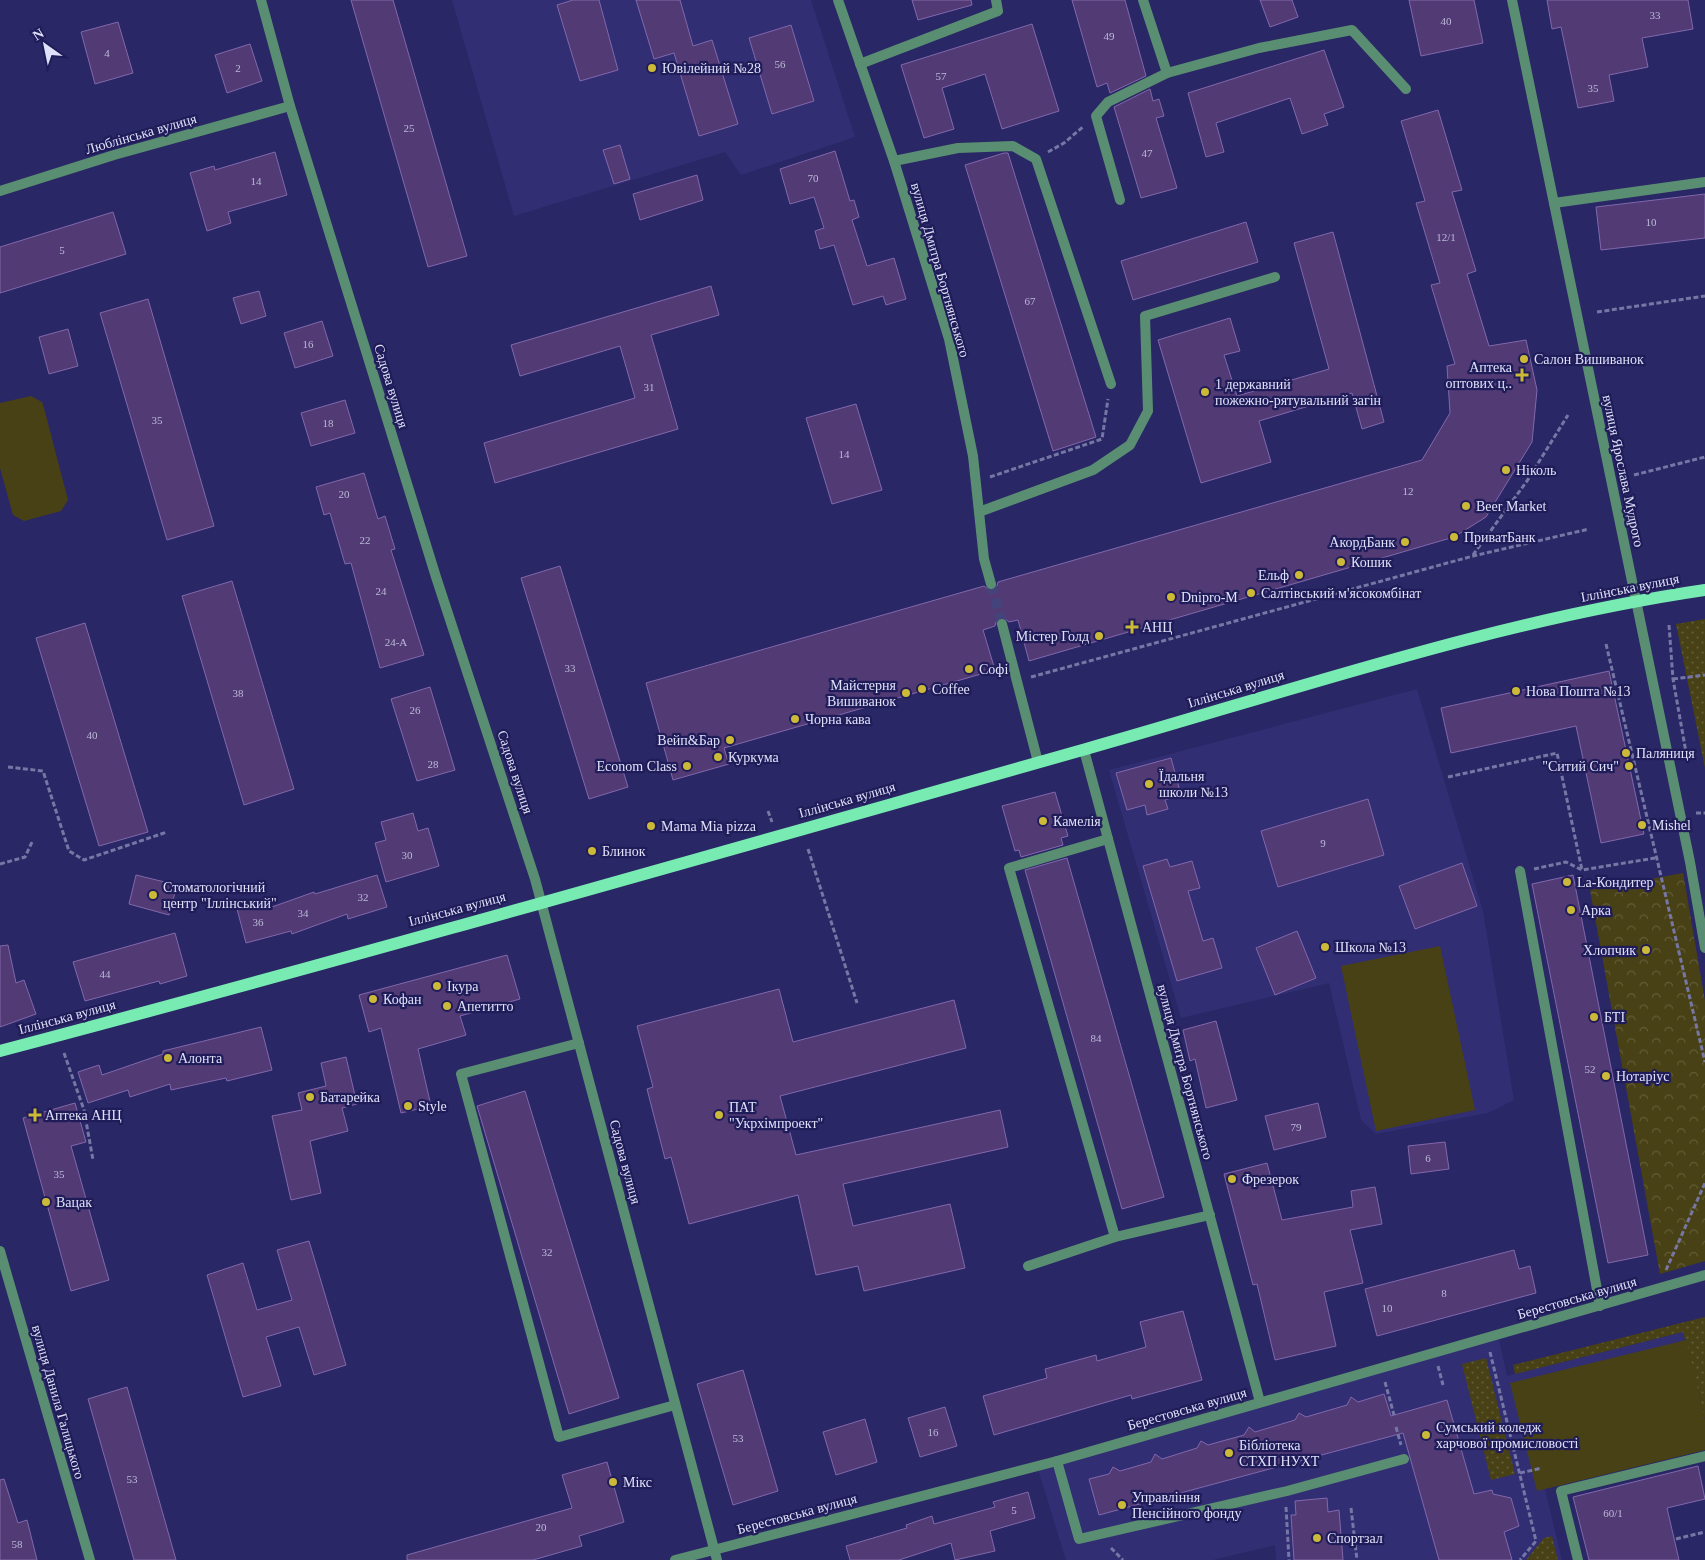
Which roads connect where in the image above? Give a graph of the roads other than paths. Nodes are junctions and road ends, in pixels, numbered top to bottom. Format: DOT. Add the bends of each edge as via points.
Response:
graph roads {
  1 [pos="261,0"];
  2 [pos="838,0"];
  3 [pos="996,0"];
  4 [pos="1143,0"];
  5 [pos="1512,0"];
  6 [pos="860,64"];
  7 [pos="1167,73"];
  8 [pos="1406,89"];
  9 [pos="290,106"];
  10 [pos="894,161"];
  11 [pos="1705,182"];
  12 [pos="0,190"];
  13 [pos="1120,200"];
  14 [pos="1554,204"];
  15 [pos="1275,277"];
  16 [pos="1111,384"];
  17 [pos="979,512"];
  18 [pos="991,584"];
  19 [pos="1705,590"];
  20 [pos="1636,601"];
  21 [pos="1002,624"];
  22 [pos="1084,750"];
  23 [pos="1038,762"];
  24 [pos="1108,839"];
  25 [pos="1520,872"];
  26 [pos="542,901"];
  27 [pos="1705,948"];
  28 [pos="579,1043"];
  29 [pos="0,1051"];
  30 [pos="1210,1215"];
  31 [pos="1115,1237"];
  32 [pos="0,1251"];
  33 [pos="1028,1266"];
  34 [pos="1705,1275"];
  35 [pos="1600,1306"];
  36 [pos="1260,1402"];
  37 [pos="675,1405"];
  38 [pos="1705,1456"];
  39 [pos="1404,1459"];
  40 [pos="1057,1461"];
  41 [pos="715,1555"];
  42 [pos="90,1560"];
  43 [pos="675,1560"];
  44 [pos="1578,1560"];
  1 -- 9 [label="street, Садова вулиця"];
  2 -- 6 [label="street, вулиця Дмитра Бортнянського"];
  3 -- 6 [label="street" via="998,11"];
  4 -- 7 [label="street"];
  5 -- 14 [label="street, вулиця Ярослава Мудрого"];
  6 -- 10 [label="street, вулиця Дмитра Бортнянського"];
  7 -- 8 [label="street" via="1259,48 1352,30"];
  7 -- 13 [label="street" via="1108,102 1096,116"];
  9 -- 12 [label="street, Люблінська вулиця"];
  9 -- 26 [label="street, Садова вулиця" via="433,568"];
  10 -- 16 [label="street" via="958,148 1013,146 1036,159"];
  10 -- 17 [label="street, вулиця Дмитра Бортнянського" via="949,339 973,456"];
  11 -- 14 [label="street"];
  14 -- 20 [label="street, вулиця Ярослава Мудрого"];
  15 -- 17 [label="street" via="1145,316 1148,411 1130,445 1093,470"];
  17 -- 18 [label="street, вулиця Дмитра Бортнянського" via="984,559"];
  19 -- 20 [label="main road, Іллінська вулиця"];
  20 -- 22 [label="main road, Іллінська вулиця" via="1510,628"];
  20 -- 27 [label="street, вулиця Ярослава Мудрого"];
  21 -- 23 [label="street"];
  22 -- 23 [label="main road, Іллінська вулиця"];
  22 -- 24 [label="street, вулиця Дмитра Бортнянського"];
  23 -- 26 [label="main road, Іллінська вулиця"];
  24 -- 30 [label="street, вулиця Дмитра Бортнянського"];
  24 -- 31 [label="street" via="1009,868"];
  25 -- 35 [label="street"];
  26 -- 28 [label="street, Садова вулиця"];
  26 -- 29 [label="main road, Іллінська вулиця"];
  28 -- 37 [label="street, Садова вулиця"];
  28 -- 37 [label="street" via="461,1074 463,1084 559,1437"];
  30 -- 31 [label="street"];
  30 -- 36 [label="street, вулиця Дмитра Бортнянського"];
  31 -- 33 [label="street"];
  32 -- 42 [label="street, вулиця Данила Галицького"];
  34 -- 35 [label="street, Берестовська вулиця"];
  35 -- 36 [label="street, Берестовська вулиця"];
  36 -- 40 [label="street, Берестовська вулиця"];
  37 -- 41 [label="street, Садова вулиця"];
  38 -- 44 [label="street" via="1561,1491"];
  39 -- 40 [label="street" via="1287,1491 1079,1539"];
  40 -- 41 [label="street, Берестовська вулиця"];
  41 -- 43 [label="street, Берестовська вулиця"];
}
